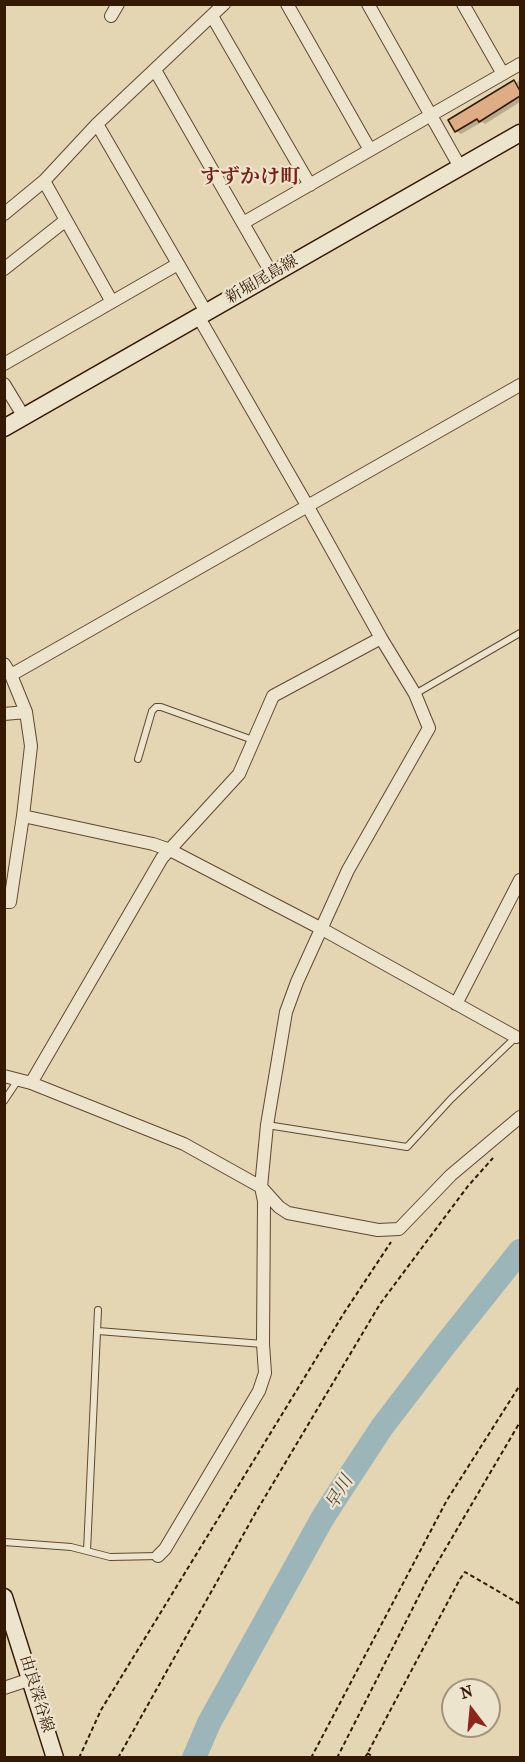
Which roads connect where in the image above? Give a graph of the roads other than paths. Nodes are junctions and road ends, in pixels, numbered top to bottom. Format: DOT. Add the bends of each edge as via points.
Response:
graph roads {
  1 [pos="118,4"];
  2 [pos="224,4"];
  3 [pos="286,4"];
  4 [pos="368,4"];
  5 [pos="463,4"];
  6 [pos="111,16"];
  7 [pos="212,16"];
  8 [pos="520,64"];
  9 [pos="155,70"];
  10 [pos="503,74"];
  11 [pos="431,116"];
  12 [pos="97,124"];
  13 [pos="520,133"];
  14 [pos="370,150"];
  15 [pos="460,167"];
  16 [pos="44,181"];
  17 [pos="310,185"];
  18 [pos="4,214"];
  19 [pos="66,220"];
  20 [pos="243,223"];
  21 [pos="178,264"];
  22 [pos="4,269"];
  23 [pos="272,274"];
  24 [pos="112,302"];
  25 [pos="202,314"];
  26 [pos="4,364"];
  27 [pos="4,384"];
  28 [pos="520,385"];
  29 [pos="24,417"];
  30 [pos="4,428"];
  31 [pos="308,507"];
  32 [pos="520,633"];
  33 [pos="381,638"];
  34 [pos="8,670"];
  35 [pos="415,694"];
  36 [pos="26,712"];
  37 [pos="4,714"];
  38 [pos="253,740"];
  39 [pos="138,759"];
  40 [pos="23,816"];
  41 [pos="170,850"];
  42 [pos="520,879"];
  43 [pos="4,902"];
  44 [pos="322,929"];
  45 [pos="456,1004"];
  46 [pos="516,1037"];
  47 [pos="4,1076"];
  48 [pos="18,1080"];
  49 [pos="31,1083"];
  50 [pos="4,1101"];
  51 [pos="520,1117"];
  52 [pos="267,1125"];
  53 [pos="261,1187"];
  54 [pos="98,1310"];
  55 [pos="98,1331"];
  56 [pos="263,1344"];
  57 [pos="4,1542"];
  58 [pos="87,1551"];
  59 [pos="158,1556"];
  60 [pos="4,1597"];
  61 [pos="31,1679"];
  62 [pos="4,1688"];
  63 [pos="55,1758"];
  1 -- 6 [label="street"];
  2 -- 7 [label="street"];
  3 -- 14 [label="street"];
  4 -- 11 [label="street"];
  5 -- 10 [label="street"];
  7 -- 9 [label="street"];
  7 -- 17 [label="street"];
  8 -- 10 [label="street"];
  9 -- 12 [label="street"];
  9 -- 20 [label="street"];
  10 -- 11 [label="street"];
  11 -- 14 [label="street"];
  11 -- 15 [label="street"];
  12 -- 16 [label="street"];
  12 -- 21 [label="street"];
  13 -- 15 [label="main road, 新堀尾島線"];
  14 -- 17 [label="street"];
  15 -- 23 [label="main road, 新堀尾島線"];
  16 -- 18 [label="street"];
  16 -- 19 [label="street"];
  17 -- 20 [label="street"];
  19 -- 22 [label="street"];
  19 -- 24 [label="street"];
  20 -- 23 [label="street"];
  21 -- 24 [label="street"];
  21 -- 25 [label="street"];
  23 -- 25 [label="main road, 新堀尾島線"];
  24 -- 26 [label="street"];
  25 -- 29 [label="main road, 新堀尾島線"];
  25 -- 31 [label="street"];
  27 -- 29 [label="street"];
  28 -- 31 [label="street"];
  29 -- 30 [label="main road, 新堀尾島線"];
  31 -- 33 [label="street"];
  31 -- 34 [label="street"];
  32 -- 35 [label="lane"];
  33 -- 35 [label="street"];
  33 -- 38 [label="street" via="273,696"];
  34 -- 36 [label="street"];
  35 -- 44 [label="street" via="429,728 348,870"];
  36 -- 37 [label="street"];
  36 -- 40 [label="street" via="31,746"];
  38 -- 39 [label="lane" via="156,707"];
  38 -- 41 [label="street" via="238,774"];
  40 -- 41 [label="street"];
  40 -- 43 [label="street" via="10,902"];
  41 -- 44 [label="street"];
  41 -- 49 [label="street"];
  42 -- 45 [label="street"];
  44 -- 45 [label="street"];
  44 -- 52 [label="street" via="286,1011"];
  45 -- 46 [label="street"];
  46 -- 52 [label="lane" via="406,1147"];
  47 -- 48 [label="street"];
  48 -- 49 [label="street"];
  48 -- 50 [label="lane"];
  49 -- 53 [label="street" via="184,1144"];
  51 -- 53 [label="street" via="451,1175 399,1228 378,1230 288,1213"];
  52 -- 53 [label="street"];
  53 -- 56 [label="street"];
  54 -- 55 [label="lane"];
  55 -- 56 [label="lane"];
  55 -- 58 [label="lane"];
  56 -- 59 [label="street" via="265,1373 259,1391"];
  57 -- 58 [label="lane" via="71,1546"];
  58 -- 59 [label="lane" via="110,1557"];
  60 -- 61 [label="main road, 由良深谷線"];
  61 -- 62 [label="street"];
  61 -- 63 [label="main road, 由良深谷線"];
}
